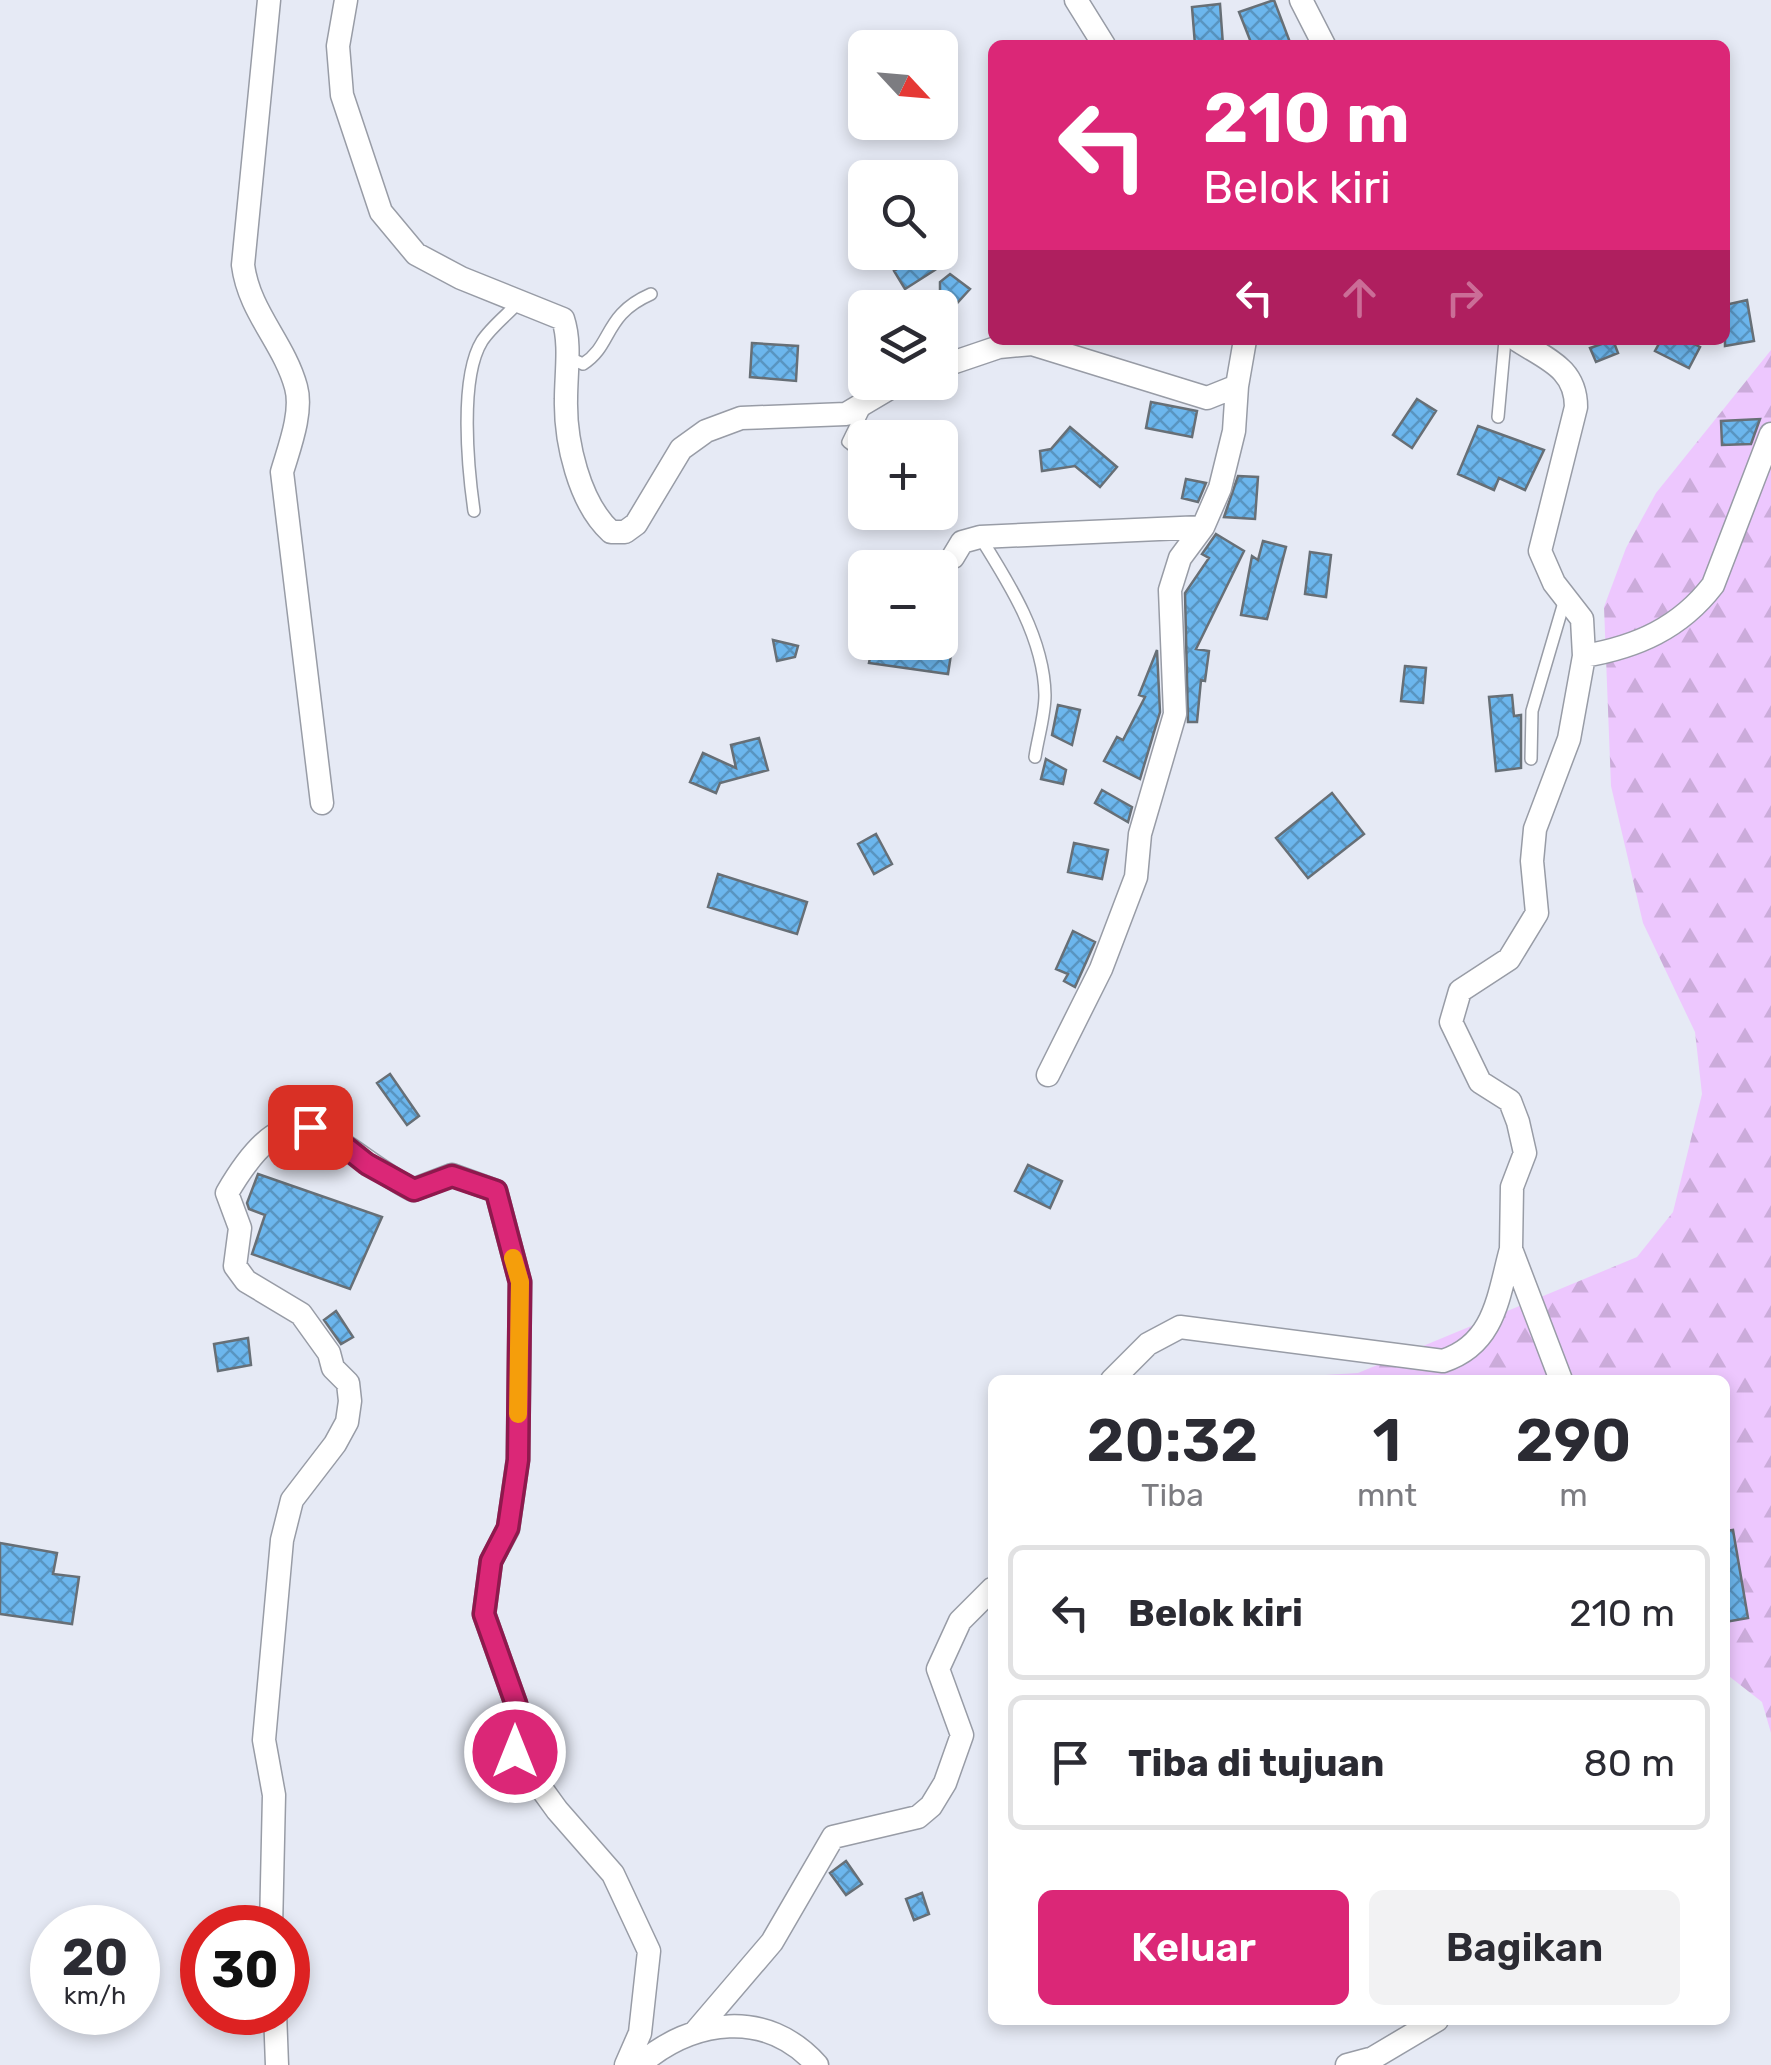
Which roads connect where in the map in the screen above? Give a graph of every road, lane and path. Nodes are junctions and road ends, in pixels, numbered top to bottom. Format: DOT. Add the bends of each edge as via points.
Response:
graph roads {
  1 [pos="270,0"];
  2 [pos="346,0"];
  3 [pos="1076,0"];
  4 [pos="1301,0"];
  5 [pos="1101,40"];
  6 [pos="1321,40"];
  7 [pos="651,294"];
  8 [pos="520,302"];
  9 [pos="1021,345"];
  10 [pos="1035,345"];
  11 [pos="1244,345"];
  12 [pos="1505,345"];
  13 [pos="1524,345"];
  14 [pos="566,356"];
  15 [pos="958,361"];
  16 [pos="1237,386"];
  17 [pos="874,400"];
  18 [pos="864,407"];
  19 [pos="1498,418"];
  20 [pos="858,420"];
  21 [pos="1771,434"];
  22 [pos="474,512"];
  23 [pos="1202,528"];
  24 [pos="980,537"];
  25 [pos="957,550"];
  26 [pos="1565,599"];
  27 [pos="1584,656"];
  28 [pos="1035,757"];
  29 [pos="1531,759"];
  30 [pos="322,803"];
  31 [pos="1048,1075"];
  32 [pos="1511,1250"];
  33 [pos="1117,1375"];
  34 [pos="1560,1375"];
  35 [pos="988,1592"];
  36 [pos="272,1905"];
  37 [pos="1429,2025"];
  38 [pos="696,2031"];
  39 [pos="275,2035"];
  40 [pos="277,2065"];
  41 [pos="626,2065"];
  42 [pos="639,2065"];
  43 [pos="817,2065"];
  44 [pos="1346,2065"];
  1 -- 30 [label="street" via="243,266 253,306 297,390 282,472"];
  2 -- 8 [label="street" via="338,46 342,95 381,212 416,254"];
  3 -- 5 [label="street"];
  4 -- 6 [label="street"];
  7 -- 14 [label="lane" via="618,314 591,359 582,364"];
  8 -- 14 [label="street" via="563,319"];
  8 -- 22 [label="lane" via="481,342 474,366 468,444"];
  9 -- 15 [label="street"];
  10 -- 16 [label="street" via="1206,398"];
  11 -- 16 [label="street"];
  12 -- 19 [label="lane"];
  13 -- 26 [label="street" via="1568,374 1576,389 1540,551"];
  14 -- 18 [label="street" via="568,436 600,522 611,532 636,524 681,449 706,431 742,418 846,414"];
  16 -- 23 [label="street" via="1228,463"];
  17 -- 18 [label="street"];
  18 -- 20 [label="lane"];
  21 -- 27 [label="street" via="1713,585 1697,606 1670,628 1620,650"];
  23 -- 24 [label="street"];
  23 -- 31 [label="street" via="1180,558 1170,590 1174,714 1140,834 1136,877 1102,969"];
  24 -- 25 [label="street"];
  24 -- 28 [label="lane" via="1034,639 1044,694"];
  26 -- 27 [label="street" via="1586,629"];
  26 -- 29 [label="lane" via="1532,711"];
  27 -- 32 [label="street" via="1568,739 1535,828 1537,913 1509,959 1460,991 1452,1005 1451,1022 1466,1059 1480,1082 1510,1101 1518,1122 1525,1153 1512,1187"];
  32 -- 33 [label="street" via="1484,1334 1468,1353 1443,1361 1180,1327 1148,1344"];
  32 -- 34 [label="street"];
  35 -- 38 [label="street" via="960,1621 938,1669 962,1734 931,1806 918,1817 833,1837 772,1942"];
  36 -- 41 [label="street" via="274,1795 264,1740 282,1540 292,1500 322,1467 347,1422 350,1401 348,1384 301,1314 246,1281 235,1266 240,1228 227,1193 263,1143 310,1127 414,1190 452,1176 496,1191 520,1282 518,1460 484,1614 516,1704 515,1752 613,1874 649,1951 640,2033"];
  37 -- 44 [label="street" via="1373,2058"];
  38 -- 42 [label="street" via="666,2043"];
  38 -- 43 [label="street" via="727,2025 769,2029"];
  39 -- 40 [label="street"];
}
